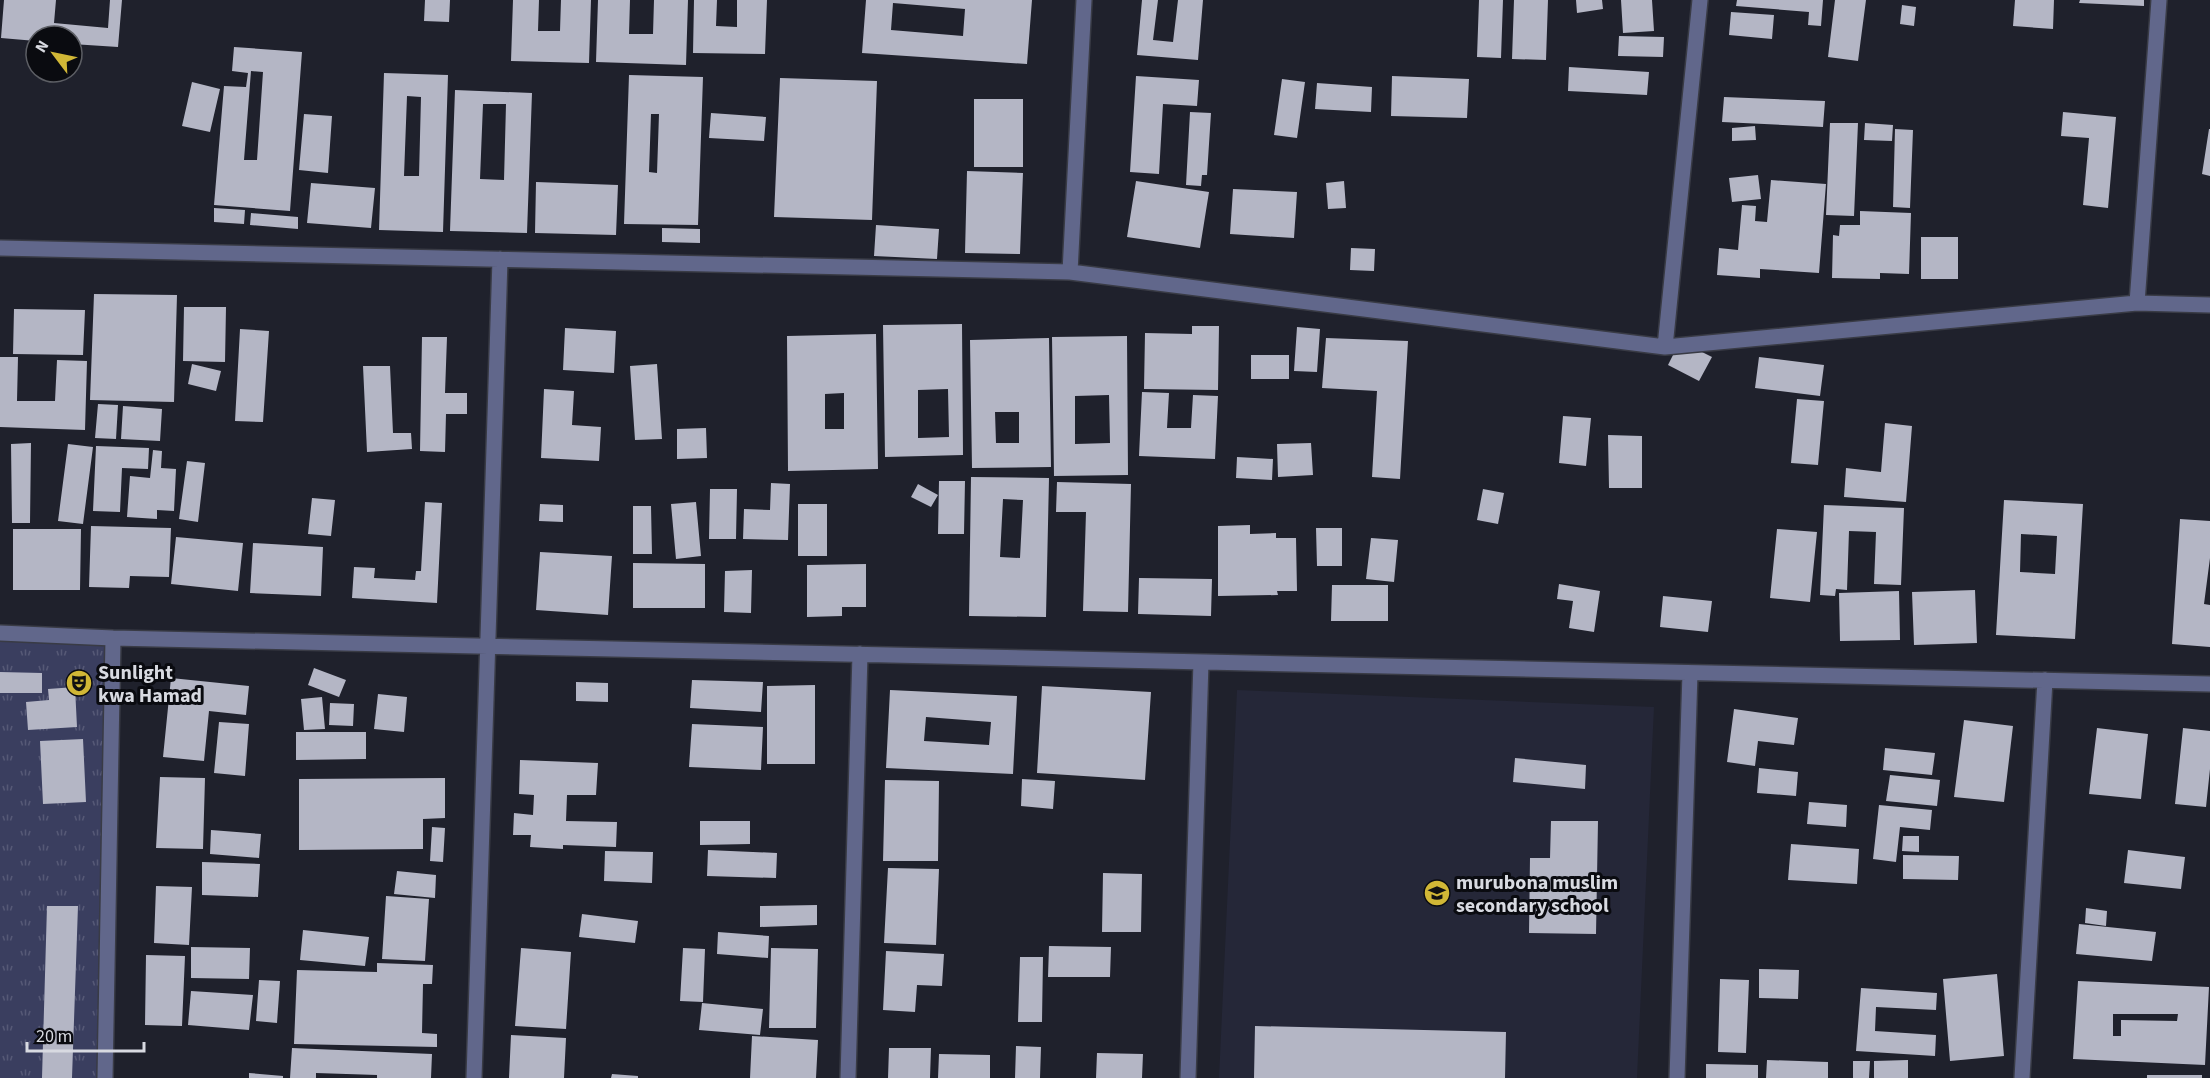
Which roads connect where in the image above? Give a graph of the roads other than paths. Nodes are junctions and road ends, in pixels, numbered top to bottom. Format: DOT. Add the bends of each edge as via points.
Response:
graph roads {
  1 [pos="1084,0"];
  2 [pos="1700,0"];
  3 [pos="2159,0"];
  4 [pos="0,248"];
  5 [pos="500,259"];
  6 [pos="1070,272"];
  7 [pos="2137,303"];
  8 [pos="2210,305"];
  9 [pos="1665,347"];
  10 [pos="0,633"];
  11 [pos="113,638"];
  12 [pos="488,646"];
  13 [pos="860,654"];
  14 [pos="1201,662"];
  15 [pos="1690,673"];
  16 [pos="2045,680"];
  17 [pos="2210,684"];
  18 [pos="105,1078"];
  19 [pos="474,1078"];
  20 [pos="848,1078"];
  21 [pos="1188,1078"];
  22 [pos="1677,1078"];
  23 [pos="2022,1078"];
  1 -- 6 [label="street"];
  2 -- 9 [label="street"];
  3 -- 7 [label="street"];
  4 -- 5 [label="street"];
  5 -- 6 [label="street"];
  5 -- 12 [label="street"];
  6 -- 9 [label="street"];
  7 -- 8 [label="street"];
  7 -- 9 [label="street"];
  10 -- 11 [label="street"];
  11 -- 12 [label="street"];
  11 -- 18 [label="street"];
  12 -- 13 [label="street"];
  12 -- 19 [label="street"];
  13 -- 14 [label="street"];
  13 -- 20 [label="street"];
  14 -- 15 [label="street"];
  14 -- 21 [label="street"];
  15 -- 16 [label="street"];
  15 -- 22 [label="street"];
  16 -- 17 [label="street"];
  16 -- 23 [label="street"];
}
